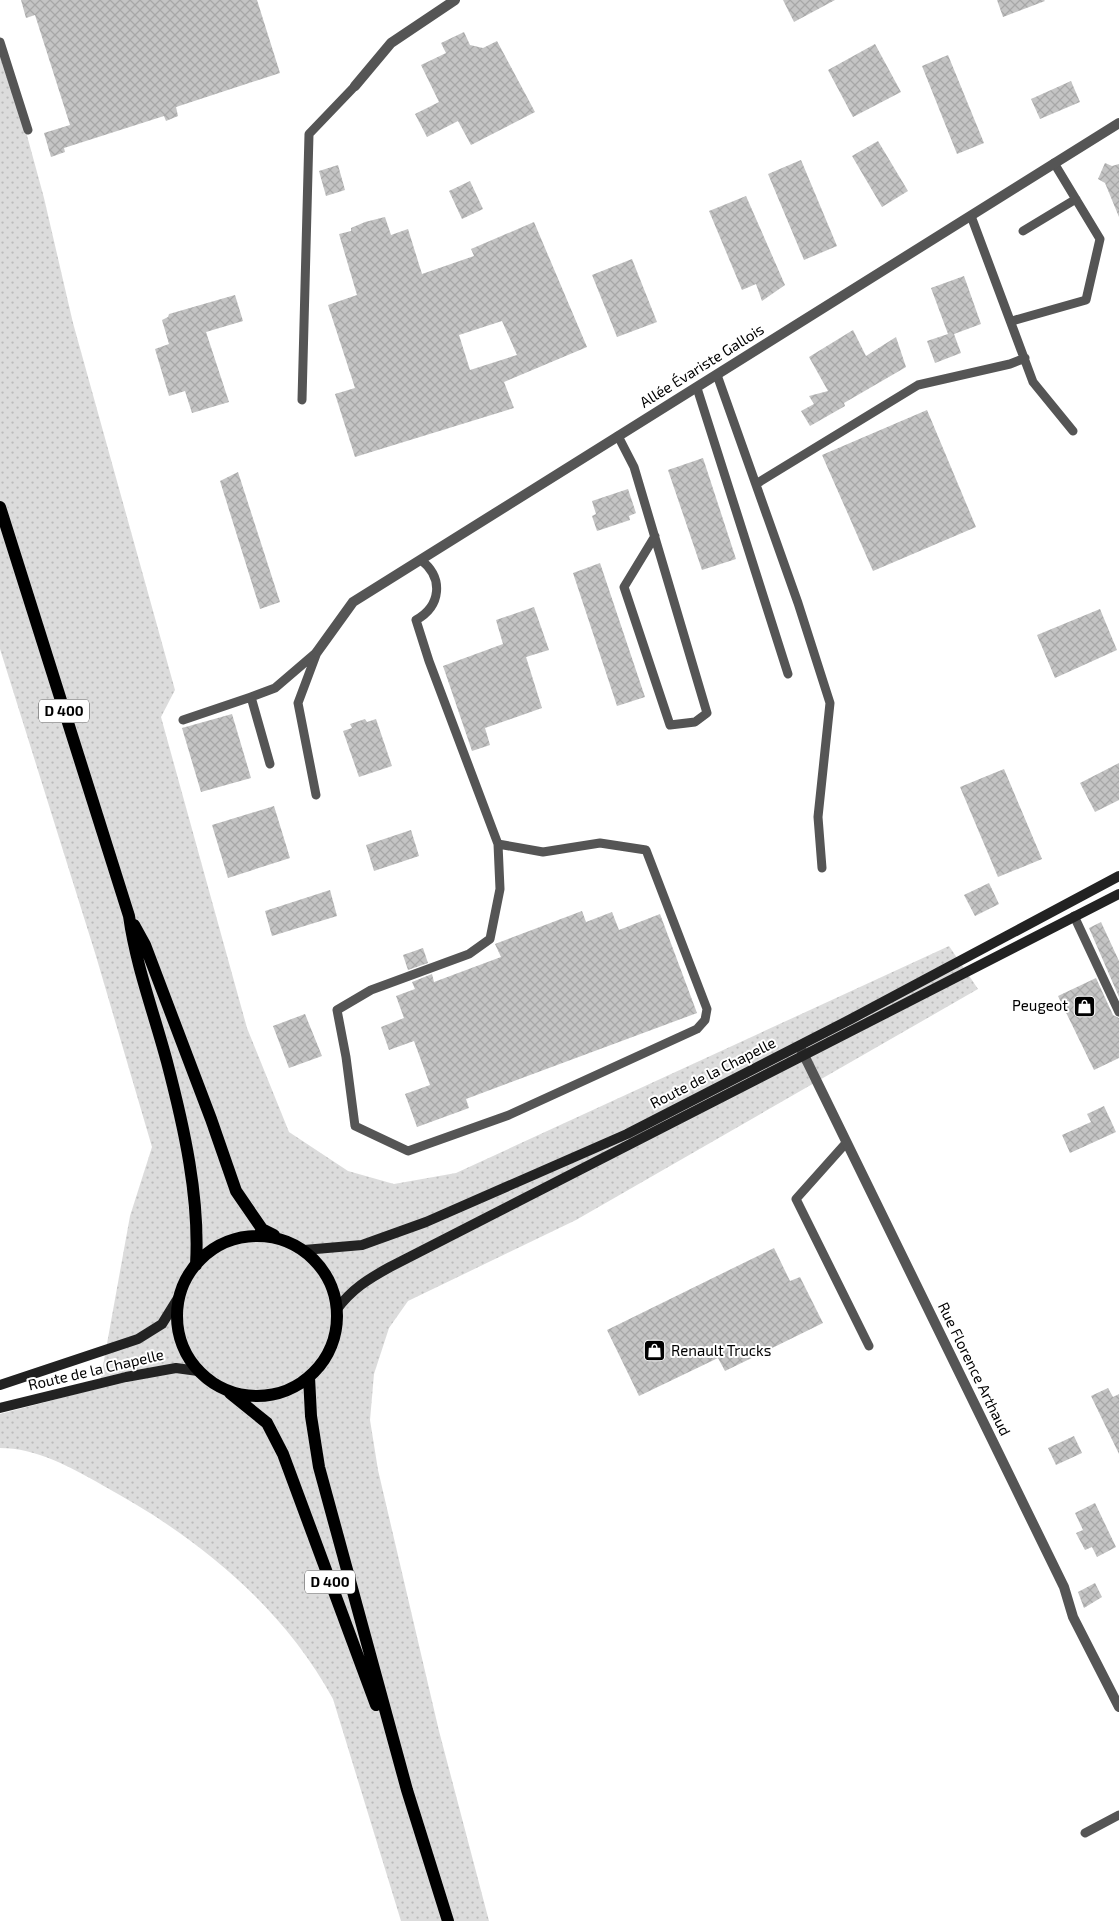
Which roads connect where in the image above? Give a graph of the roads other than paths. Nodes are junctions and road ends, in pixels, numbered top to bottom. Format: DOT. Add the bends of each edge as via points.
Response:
graph roads {
  1 [pos="455,0"];
  2 [pos="0,42"];
  3 [pos="355,86"];
  4 [pos="1119,123"];
  5 [pos="28,130"];
  6 [pos="1054,163"];
  7 [pos="1076,200"];
  8 [pos="971,216"];
  9 [pos="1023,231"];
  10 [pos="1012,321"];
  11 [pos="1025,358"];
  12 [pos="717,376"];
  13 [pos="697,388"];
  14 [pos="302,400"];
  15 [pos="1073,431"];
  16 [pos="618,436"];
  17 [pos="756,484"];
  18 [pos="0,506"];
  19 [pos="655,536"];
  20 [pos="421,560"];
  21 [pos="318,652"];
  22 [pos="788,674"];
  23 [pos="251,697"];
  24 [pos="184,720"];
  25 [pos="270,764"];
  26 [pos="316,794"];
  27 [pos="498,844"];
  28 [pos="822,868"];
  29 [pos="1119,876"];
  30 [pos="1119,894"];
  31 [pos="129,916"];
  32 [pos="1074,916"];
  33 [pos="1119,1012"];
  34 [pos="802,1050"];
  35 [pos="846,1143"];
  36 [pos="282,1240"];
  37 [pos="304,1250"];
  38 [pos="196,1265"];
  39 [pos="180,1296"];
  40 [pos="337,1309"];
  41 [pos="869,1346"];
  42 [pos="198,1371"];
  43 [pos="309,1377"];
  44 [pos="0,1385"];
  45 [pos="228,1391"];
  46 [pos="0,1408"];
  47 [pos="1119,1707"];
  48 [pos="407,1790"];
  49 [pos="1119,1815"];
  50 [pos="1084,1833"];
  51 [pos="448,1921"];
  1 -- 3 [label="street" via="391,43"];
  2 -- 5 [label="lane"];
  3 -- 14 [label="lane" via="309,134"];
  4 -- 6 [label="street, Allée Évariste Gallois"];
  6 -- 7 [label="lane"];
  6 -- 8 [label="street, Allée Évariste Gallois"];
  7 -- 9 [label="lane"];
  7 -- 10 [label="lane" via="1100,239 1086,300"];
  8 -- 10 [label="lane"];
  8 -- 12 [label="street, Allée Évariste Gallois"];
  10 -- 11 [label="lane"];
  11 -- 15 [label="lane" via="1034,382"];
  11 -- 17 [label="lane" via="918,385"];
  12 -- 13 [label="street, Allée Évariste Gallois"];
  12 -- 17 [label="lane"];
  13 -- 16 [label="street, Allée Évariste Gallois"];
  13 -- 22 [label="lane"];
  16 -- 19 [label="lane" via="634,467"];
  16 -- 20 [label="street, Allée Évariste Gallois"];
  17 -- 28 [label="lane" via="830,703 818,817"];
  18 -- 31 [label="main road, D 400"];
  19 -- 19 [label="lane" via="707,713 695,722 670,725 624,587"];
  20 -- 21 [label="street, Allée Évariste Gallois" via="353,602"];
  20 -- 27 [label="lane" via="432,571 437,588 430,610 416,620"];
  21 -- 23 [label="lane" via="275,688"];
  21 -- 26 [label="lane" via="298,703"];
  23 -- 24 [label="lane"];
  23 -- 25 [label="lane"];
  27 -- 27 [label="lane" via="543,852 600,843 646,850 707,1009 705,1020 697,1029 509,1115 408,1151 354,1126 337,1010 371,990 468,954 490,939 500,889"];
  29 -- 34 [label="main road, Route de la Chapelle"];
  30 -- 32 [label="main road, Route de la Chapelle"];
  31 -- 36 [label="main road, D 400" via="145,945 236,1191 262,1229"];
  31 -- 38 [label="main road, D 400" via="134,947 167,1062 182,1129 195,1214"];
  32 -- 33 [label="lane"];
  32 -- 34 [label="main road, Route de la Chapelle"];
  34 -- 35 [label="street, Rue Florence Arthaud"];
  34 -- 37 [label="main road, Route de la Chapelle" via="627,1134 426,1222 362,1245"];
  34 -- 40 [label="main road, Route de la Chapelle" via="365,1280 348,1294"];
  35 -- 41 [label="lane" via="796,1199"];
  35 -- 47 [label="street, Rue Florence Arthaud" via="1064,1587 1073,1617"];
  36 -- 37 [label="main road"];
  36 -- 38 [label="main road" via="258,1236 235,1239 214,1249"];
  37 -- 40 [label="main road" via="332,1287"];
  38 -- 39 [label="main road"];
  39 -- 42 [label="main road" via="177,1322 181,1340"];
  39 -- 44 [label="main road, Route de la Chapelle" via="162,1324 138,1339"];
  40 -- 43 [label="main road" via="335,1334 329,1350"];
  42 -- 45 [label="main road"];
  42 -- 46 [label="main road, Route de la Chapelle" via="176,1368 126,1377"];
  43 -- 45 [label="main road" via="291,1389 270,1395 249,1396"];
  43 -- 48 [label="main road, D 400" via="319,1467"];
  45 -- 48 [label="main road, D 400" via="266,1423 283,1454"];
  48 -- 51 [label="main road, D 400"];
  49 -- 50 [label="lane"];
}
